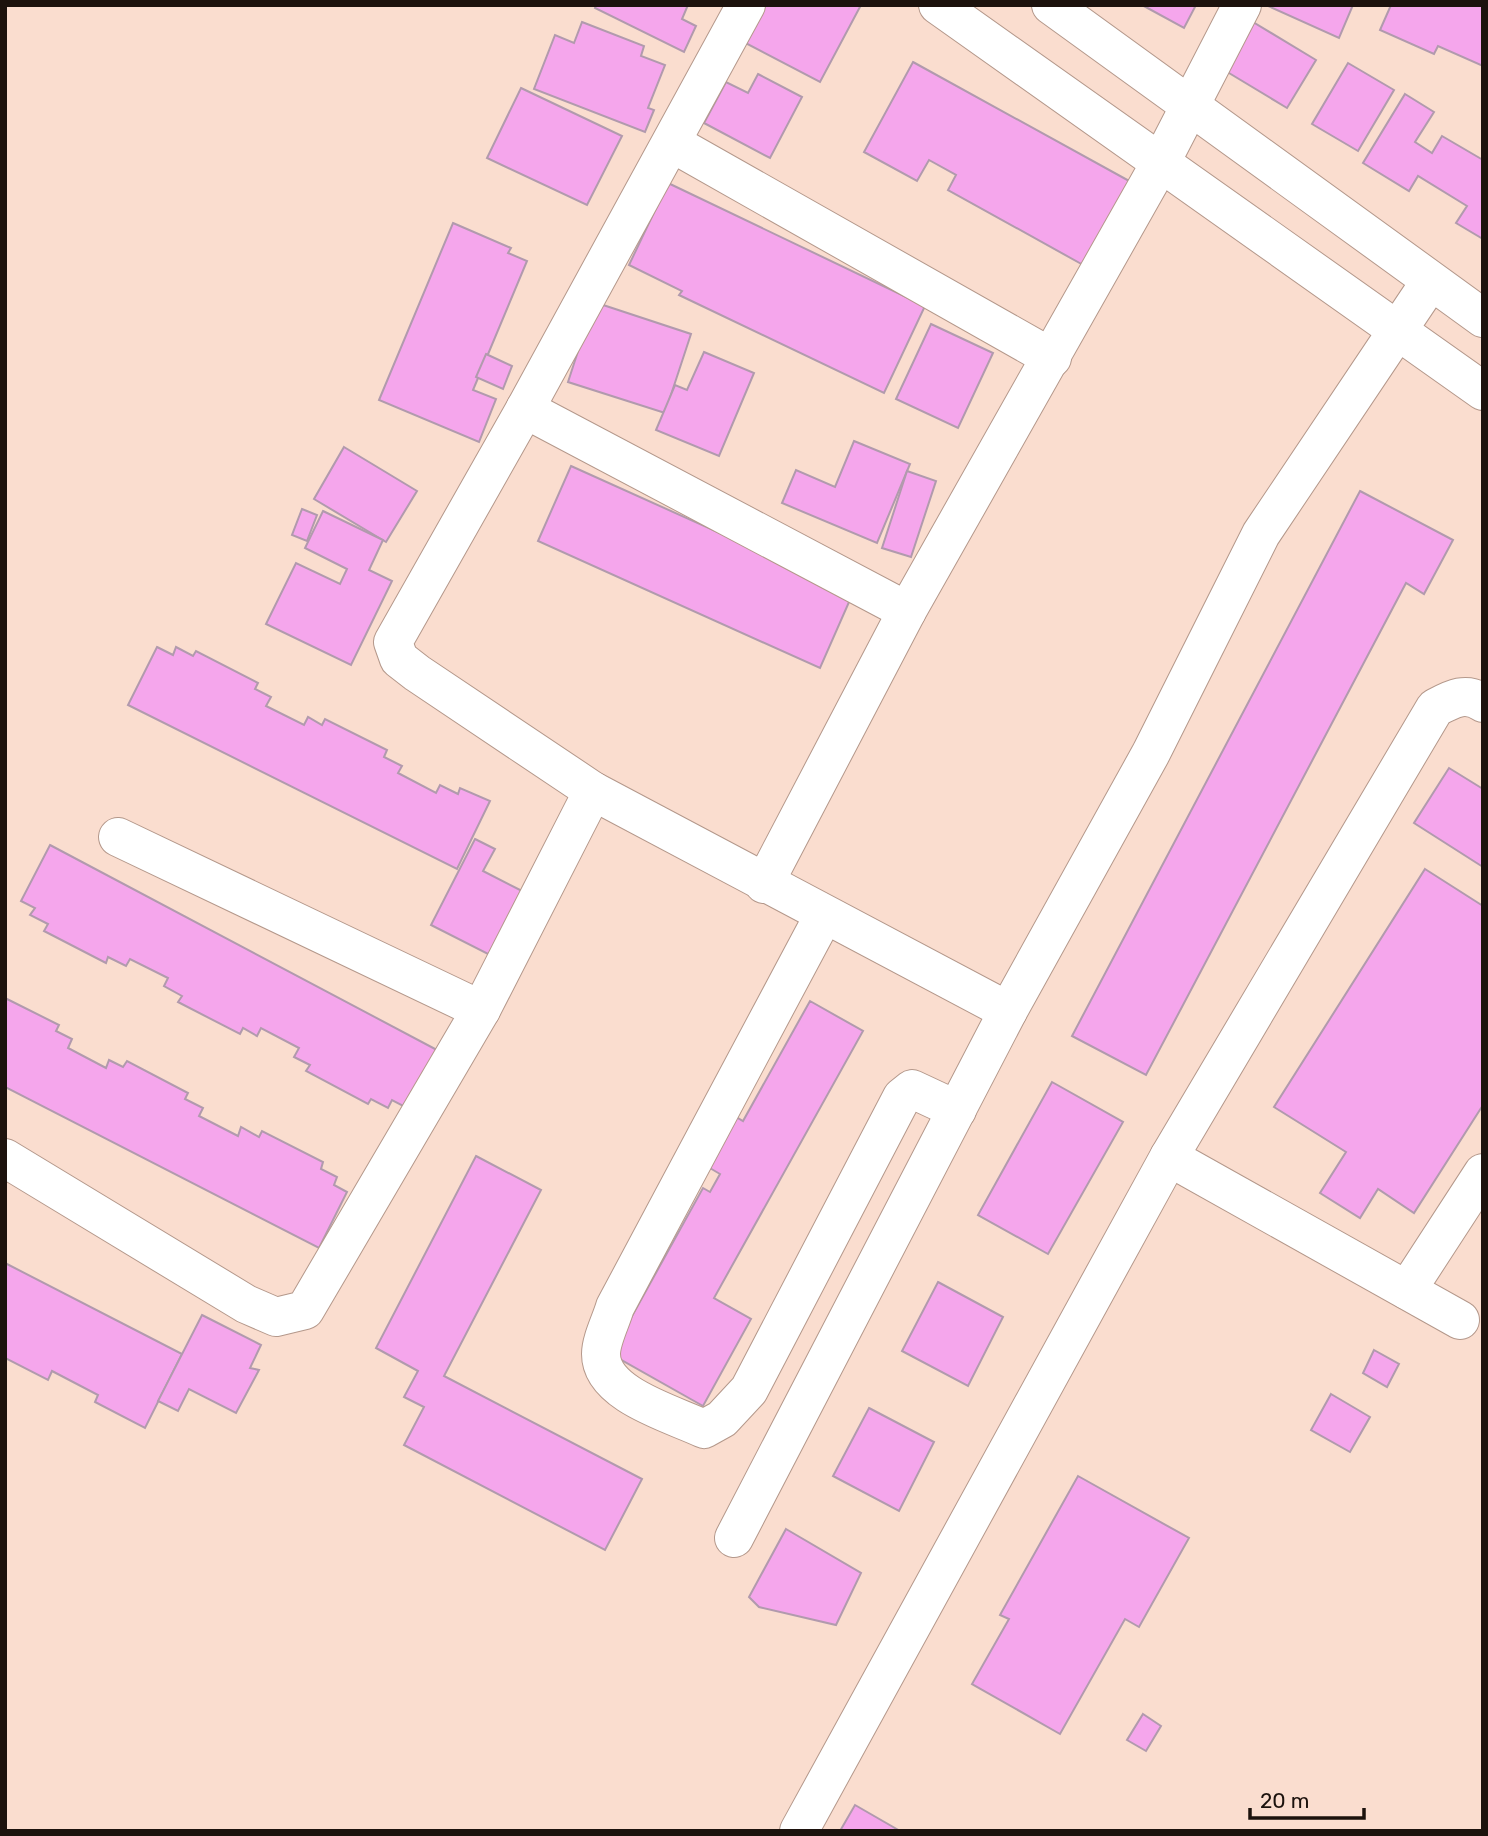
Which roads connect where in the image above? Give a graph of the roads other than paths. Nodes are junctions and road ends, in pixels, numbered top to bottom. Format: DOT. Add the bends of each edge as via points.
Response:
graph roads {
  1 [pos="746,5"];
  2 [pos="938,5"];
  3 [pos="1051,5"];
  4 [pos="1242,5"];
  5 [pos="1188,105"];
  6 [pos="672,143"];
  7 [pos="1161,160"];
  8 [pos="1430,282"];
  9 [pos="1483,318"];
  10 [pos="1398,331"];
  11 [pos="1052,358"];
  12 [pos="1483,391"];
  13 [pos="525,409"];
  14 [pos="907,611"];
  15 [pos="1483,703"];
  16 [pos="593,791"];
  17 [pos="118,837"];
  18 [pos="764,884"];
  19 [pos="824,915"];
  20 [pos="481,1010"];
  21 [pos="1008,1011"];
  22 [pos="957,1110"];
  23 [pos="1169,1157"];
  24 [pos="5,1158"];
  25 [pos="1483,1173"];
  26 [pos="1407,1290"];
  27 [pos="1460,1320"];
  28 [pos="734,1538"];
  29 [pos="799,1831"];
  1 -- 6 [label="street"];
  2 -- 7 [label="street"];
  3 -- 5 [label="street"];
  4 -- 5 [label="street"];
  5 -- 7 [label="street"];
  5 -- 8 [label="street"];
  6 -- 11 [label="street"];
  6 -- 13 [label="street"];
  7 -- 10 [label="street"];
  7 -- 11 [label="street"];
  8 -- 9 [label="street"];
  8 -- 10 [label="street"];
  10 -- 12 [label="street"];
  10 -- 21 [label="street" via="1261,534 1151,752"];
  11 -- 14 [label="street"];
  13 -- 14 [label="street"];
  13 -- 16 [label="street" via="393,642 399,659 417,673"];
  14 -- 18 [label="street"];
  15 -- 23 [label="street" via="1474,697 1454,697 1435,708"];
  16 -- 18 [label="street"];
  16 -- 20 [label="street"];
  17 -- 20 [label="street"];
  18 -- 19 [label="street"];
  19 -- 21 [label="street"];
  19 -- 22 [label="street" via="615,1307 601,1352 604,1372 620,1390 705,1429 722,1419 749,1390 902,1097 912,1089"];
  20 -- 24 [label="street" via="305,1310 276,1317 246,1304"];
  21 -- 22 [label="street"];
  22 -- 28 [label="street"];
  23 -- 26 [label="street"];
  23 -- 29 [label="street"];
  25 -- 26 [label="street"];
  26 -- 27 [label="street"];
}
